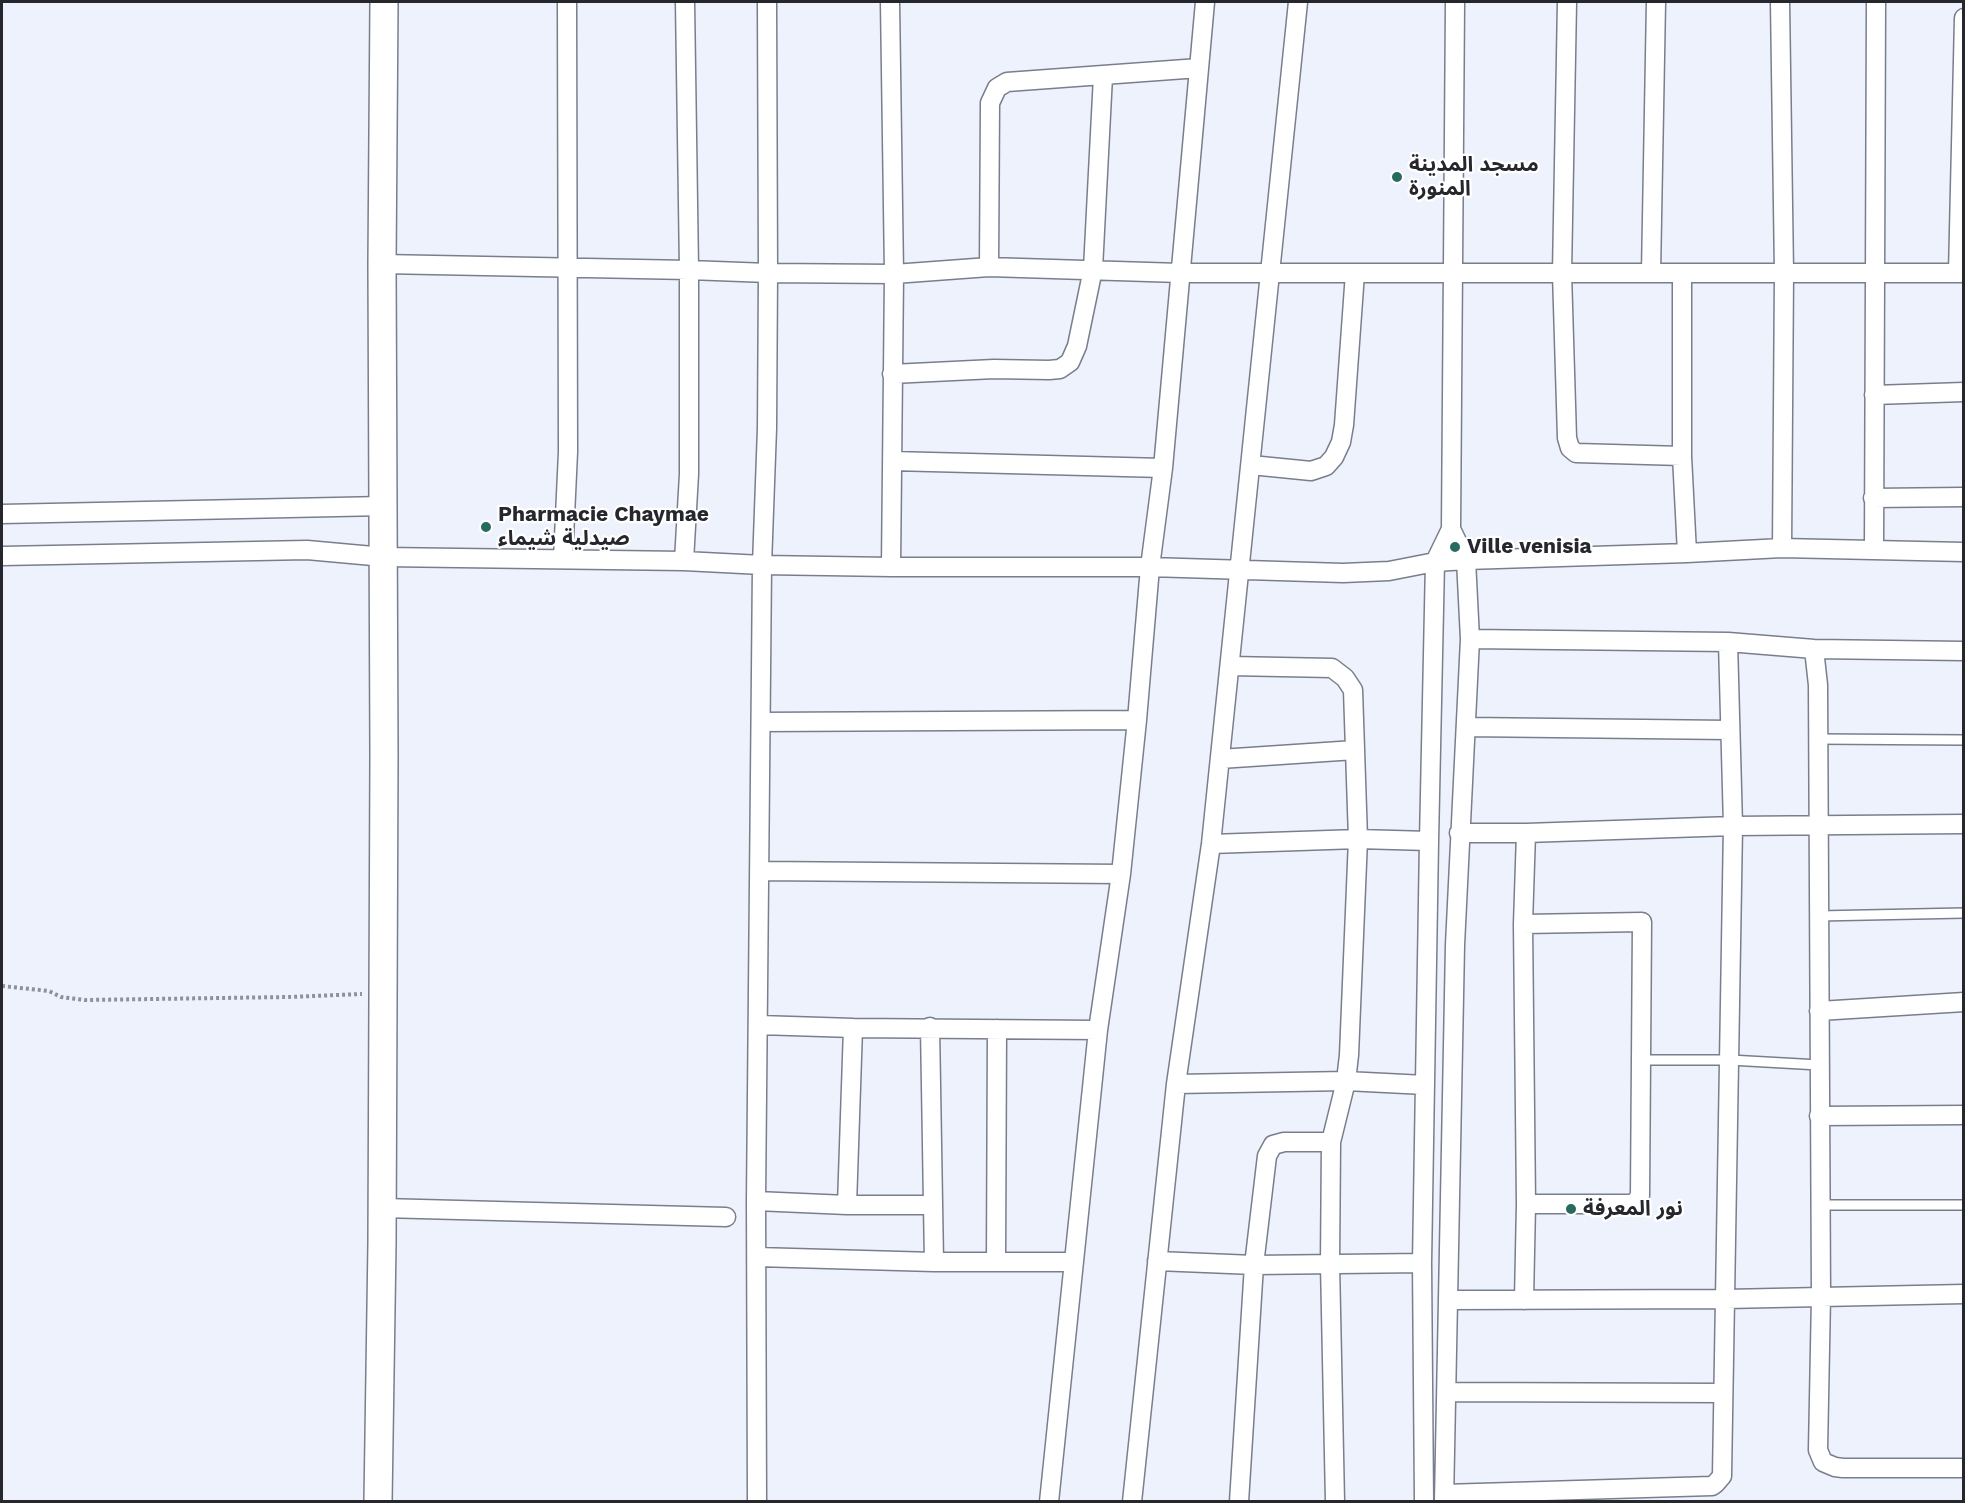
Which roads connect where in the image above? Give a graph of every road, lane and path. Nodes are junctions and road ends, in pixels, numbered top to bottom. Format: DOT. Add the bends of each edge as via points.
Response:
graph roads {
  1 [pos="384,2"];
  2 [pos="567,2"];
  3 [pos="685,2"];
  4 [pos="767,2"];
  5 [pos="890,2"];
  6 [pos="1205,2"];
  7 [pos="1298,2"];
  8 [pos="1455,2"];
  9 [pos="1567,2"];
  10 [pos="1656,2"];
  11 [pos="1780,2"];
  12 [pos="1876,2"];
  13 [pos="1964,18"];
  14 [pos="1199,68"];
  15 [pos="1103,76"];
  16 [pos="1962,175"];
  17 [pos="382,264"];
  18 [pos="988,267"];
  19 [pos="567,268"];
  20 [pos="1093,269"];
  21 [pos="689,270"];
  22 [pos="768,273"];
  23 [pos="1180,273"];
  24 [pos="1270,273"];
  25 [pos="1355,273"];
  26 [pos="1454,273"];
  27 [pos="1562,273"];
  28 [pos="1652,273"];
  29 [pos="1683,273"];
  30 [pos="1784,273"];
  31 [pos="1875,273"];
  32 [pos="1961,273"];
  33 [pos="894,274"];
  34 [pos="892,374"];
  35 [pos="1964,392"];
  36 [pos="1874,395"];
  37 [pos="1682,456"];
  38 [pos="892,460"];
  39 [pos="1251,465"];
  40 [pos="1162,468"];
  41 [pos="1964,497"];
  42 [pos="1873,498"];
  43 [pos="384,506"];
  44 [pos="2,514"];
  45 [pos="1451,529"];
  46 [pos="1782,548"];
  47 [pos="1874,549"];
  48 [pos="1964,552"];
  49 [pos="1687,553"];
  50 [pos="2,556"];
  51 [pos="384,557"];
  52 [pos="563,559"];
  53 [pos="1466,560"];
  54 [pos="684,561"];
  55 [pos="1436,562"];
  56 [pos="762,565"];
  57 [pos="891,567"];
  58 [pos="1150,567"];
  59 [pos="1240,569"];
  60 [pos="1470,639"];
  61 [pos="1728,642"];
  62 [pos="1814,649"];
  63 [pos="1964,651"];
  64 [pos="1230,666"];
  65 [pos="1137,720"];
  66 [pos="761,722"];
  67 [pos="1467,727"];
  68 [pos="1730,730"];
  69 [pos="1818,740"];
  70 [pos="1964,740"];
  71 [pos="1354,750"];
  72 [pos="1220,759"];
  73 [pos="1964,824"];
  74 [pos="1733,826"];
  75 [pos="1818,826"];
  76 [pos="1526,832"];
  77 [pos="1459,833"];
  78 [pos="1358,839"];
  79 [pos="1429,841"];
  80 [pos="1211,844"];
  81 [pos="760,871"];
  82 [pos="1121,874"];
  83 [pos="1964,913"];
  84 [pos="1818,916"];
  85 [pos="1523,924"];
  86 [pos="2,986"];
  87 [pos="383,993"];
  88 [pos="1964,1002"];
  89 [pos="1819,1011"];
  90 [pos="759,1025"];
  91 [pos="930,1027"];
  92 [pos="853,1028"];
  93 [pos="997,1029"];
  94 [pos="1098,1029"];
  95 [pos="1641,1060"];
  96 [pos="1730,1060"];
  97 [pos="1819,1065"];
  98 [pos="1346,1081"];
  99 [pos="1176,1084"];
  100 [pos="1425,1085"];
  101 [pos="1964,1115"];
  102 [pos="1819,1116"];
  103 [pos="1331,1142"];
  104 [pos="756,1202"];
  105 [pos="1526,1204"];
  106 [pos="847,1205"];
  107 [pos="932,1205"];
  108 [pos="1820,1205"];
  109 [pos="1964,1205"];
  110 [pos="382,1208"];
  111 [pos="726,1217"];
  112 [pos="757,1257"];
  113 [pos="1157,1261"];
  114 [pos="934,1262"];
  115 [pos="996,1262"];
  116 [pos="1074,1262"];
  117 [pos="1422,1263"];
  118 [pos="1330,1264"];
  119 [pos="1254,1265"];
  120 [pos="1964,1294"];
  121 [pos="1821,1297"];
  122 [pos="1726,1299"];
  123 [pos="1448,1300"];
  124 [pos="1524,1300"];
  125 [pos="1447,1392"];
  126 [pos="1723,1393"];
  127 [pos="1964,1468"];
  128 [pos="1444,1498"];
  129 [pos="378,1502"];
  130 [pos="757,1502"];
  131 [pos="1049,1502"];
  132 [pos="1132,1502"];
  133 [pos="1239,1502"];
  134 [pos="1335,1502"];
  135 [pos="1424,1502"];
  1 -- 17 [label="main road"];
  2 -- 19 [label="street"];
  3 -- 21 [label="street"];
  4 -- 22 [label="street"];
  5 -- 33 [label="street"];
  6 -- 14 [label="street"];
  7 -- 24 [label="street"];
  8 -- 26 [label="street"];
  9 -- 27 [label="street"];
  10 -- 28 [label="street"];
  11 -- 30 [label="street"];
  12 -- 31 [label="street"];
  13 -- 16 [label="street"];
  14 -- 15 [label="street"];
  14 -- 23 [label="street"];
  15 -- 18 [label="street" via="1008,82 993,94"];
  15 -- 20 [label="street"];
  16 -- 32 [label="street"];
  17 -- 19 [label="street"];
  17 -- 43 [label="main road"];
  18 -- 20 [label="street"];
  18 -- 33 [label="street"];
  19 -- 21 [label="street"];
  19 -- 52 [label="street" via="568,452"];
  20 -- 23 [label="street"];
  20 -- 34 [label="street" via="1074,356 1060,369"];
  21 -- 22 [label="street"];
  21 -- 54 [label="street" via="689,474"];
  22 -- 33 [label="street"];
  22 -- 56 [label="street"];
  23 -- 24 [label="street"];
  23 -- 40 [label="street"];
  24 -- 25 [label="street"];
  24 -- 39 [label="street"];
  25 -- 26 [label="street"];
  25 -- 39 [label="street" via="1344,425 1334,457 1326,466 1311,471"];
  26 -- 27 [label="street"];
  26 -- 45 [label="street"];
  27 -- 28 [label="street"];
  27 -- 37 [label="street" via="1570,448 1576,453"];
  28 -- 29 [label="street"];
  29 -- 30 [label="street"];
  29 -- 37 [label="street"];
  30 -- 31 [label="street"];
  30 -- 46 [label="street"];
  31 -- 32 [label="street"];
  31 -- 36 [label="street"];
  33 -- 34 [label="street"];
  34 -- 38 [label="street"];
  35 -- 36 [label="street"];
  36 -- 42 [label="street"];
  37 -- 49 [label="street"];
  38 -- 40 [label="street"];
  38 -- 57 [label="street"];
  39 -- 59 [label="street"];
  40 -- 58 [label="street"];
  41 -- 42 [label="street"];
  42 -- 47 [label="street"];
  43 -- 44 [label="street"];
  43 -- 51 [label="main road"];
  45 -- 53 [label="street"];
  45 -- 55 [label="street"];
  46 -- 47 [label="street"];
  46 -- 49 [label="street"];
  47 -- 48 [label="street"];
  49 -- 53 [label="street"];
  50 -- 51 [label="street" via="307,550"];
  51 -- 52 [label="street"];
  51 -- 87 [label="main road"];
  52 -- 54 [label="street"];
  53 -- 55 [label="street"];
  53 -- 60 [label="street"];
  54 -- 56 [label="street"];
  55 -- 59 [label="street" via="1366,573"];
  55 -- 79 [label="street"];
  56 -- 57 [label="street"];
  56 -- 66 [label="street"];
  57 -- 58 [label="street"];
  58 -- 59 [label="street"];
  58 -- 65 [label="street"];
  59 -- 64 [label="street"];
  60 -- 61 [label="street"];
  60 -- 67 [label="street"];
  61 -- 62 [label="street"];
  61 -- 68 [label="street"];
  62 -- 63 [label="street"];
  62 -- 69 [label="street"];
  64 -- 71 [label="street" via="1332,668 1353,690"];
  64 -- 72 [label="street"];
  65 -- 66 [label="street"];
  65 -- 82 [label="street"];
  66 -- 81 [label="street"];
  67 -- 68 [label="street"];
  67 -- 77 [label="street"];
  68 -- 74 [label="street"];
  69 -- 70 [label="lane"];
  69 -- 75 [label="street"];
  71 -- 72 [label="street"];
  71 -- 78 [label="street"];
  72 -- 80 [label="street"];
  73 -- 75 [label="street"];
  74 -- 75 [label="street"];
  74 -- 76 [label="street"];
  74 -- 96 [label="street"];
  75 -- 84 [label="street"];
  76 -- 77 [label="street"];
  76 -- 85 [label="street"];
  77 -- 123 [label="street"];
  78 -- 79 [label="street"];
  78 -- 80 [label="street"];
  78 -- 98 [label="street"];
  79 -- 100 [label="street"];
  80 -- 99 [label="street"];
  81 -- 82 [label="street"];
  81 -- 90 [label="street"];
  82 -- 94 [label="street"];
  83 -- 84 [label="lane"];
  84 -- 89 [label="street"];
  85 -- 95 [label="street" via="1642,922"];
  85 -- 105 [label="street"];
  86 -- 87 [label="path" via="85,1000"];
  87 -- 110 [label="main road"];
  88 -- 89 [label="street"];
  89 -- 97 [label="street"];
  90 -- 92 [label="street"];
  90 -- 104 [label="street"];
  91 -- 92 [label="street"];
  91 -- 93 [label="street"];
  91 -- 107 [label="street"];
  92 -- 106 [label="street"];
  93 -- 94 [label="street"];
  93 -- 115 [label="street"];
  94 -- 116 [label="street"];
  95 -- 96 [label="lane"];
  95 -- 105 [label="street" via="1638,1200 1634,1204"];
  96 -- 97 [label="lane"];
  96 -- 122 [label="street"];
  97 -- 102 [label="street"];
  98 -- 99 [label="street"];
  98 -- 100 [label="street"];
  98 -- 103 [label="street"];
  99 -- 113 [label="street"];
  100 -- 117 [label="street"];
  101 -- 102 [label="street"];
  102 -- 108 [label="street"];
  103 -- 118 [label="street"];
  103 -- 119 [label="street" via="1273,1145 1267,1156"];
  104 -- 106 [label="street"];
  104 -- 112 [label="street"];
  105 -- 124 [label="street"];
  106 -- 107 [label="street"];
  107 -- 114 [label="street"];
  108 -- 109 [label="lane"];
  108 -- 121 [label="street"];
  110 -- 111 [label="street"];
  110 -- 129 [label="main road"];
  112 -- 114 [label="street"];
  112 -- 130 [label="street"];
  113 -- 119 [label="street"];
  113 -- 132 [label="street"];
  114 -- 115 [label="street"];
  115 -- 116 [label="street"];
  116 -- 131 [label="street"];
  117 -- 118 [label="street"];
  117 -- 135 [label="street"];
  118 -- 119 [label="street"];
  118 -- 134 [label="street"];
  119 -- 133 [label="street"];
  120 -- 121 [label="street"];
  121 -- 122 [label="street"];
  121 -- 127 [label="street" via="1818,1450 1823,1462 1843,1468"];
  122 -- 124 [label="street"];
  122 -- 126 [label="street"];
  123 -- 124 [label="street"];
  123 -- 125 [label="street"];
  125 -- 126 [label="street"];
  125 -- 128 [label="street"];
  126 -- 128 [label="street" via="1722,1476 1712,1486"];
}
